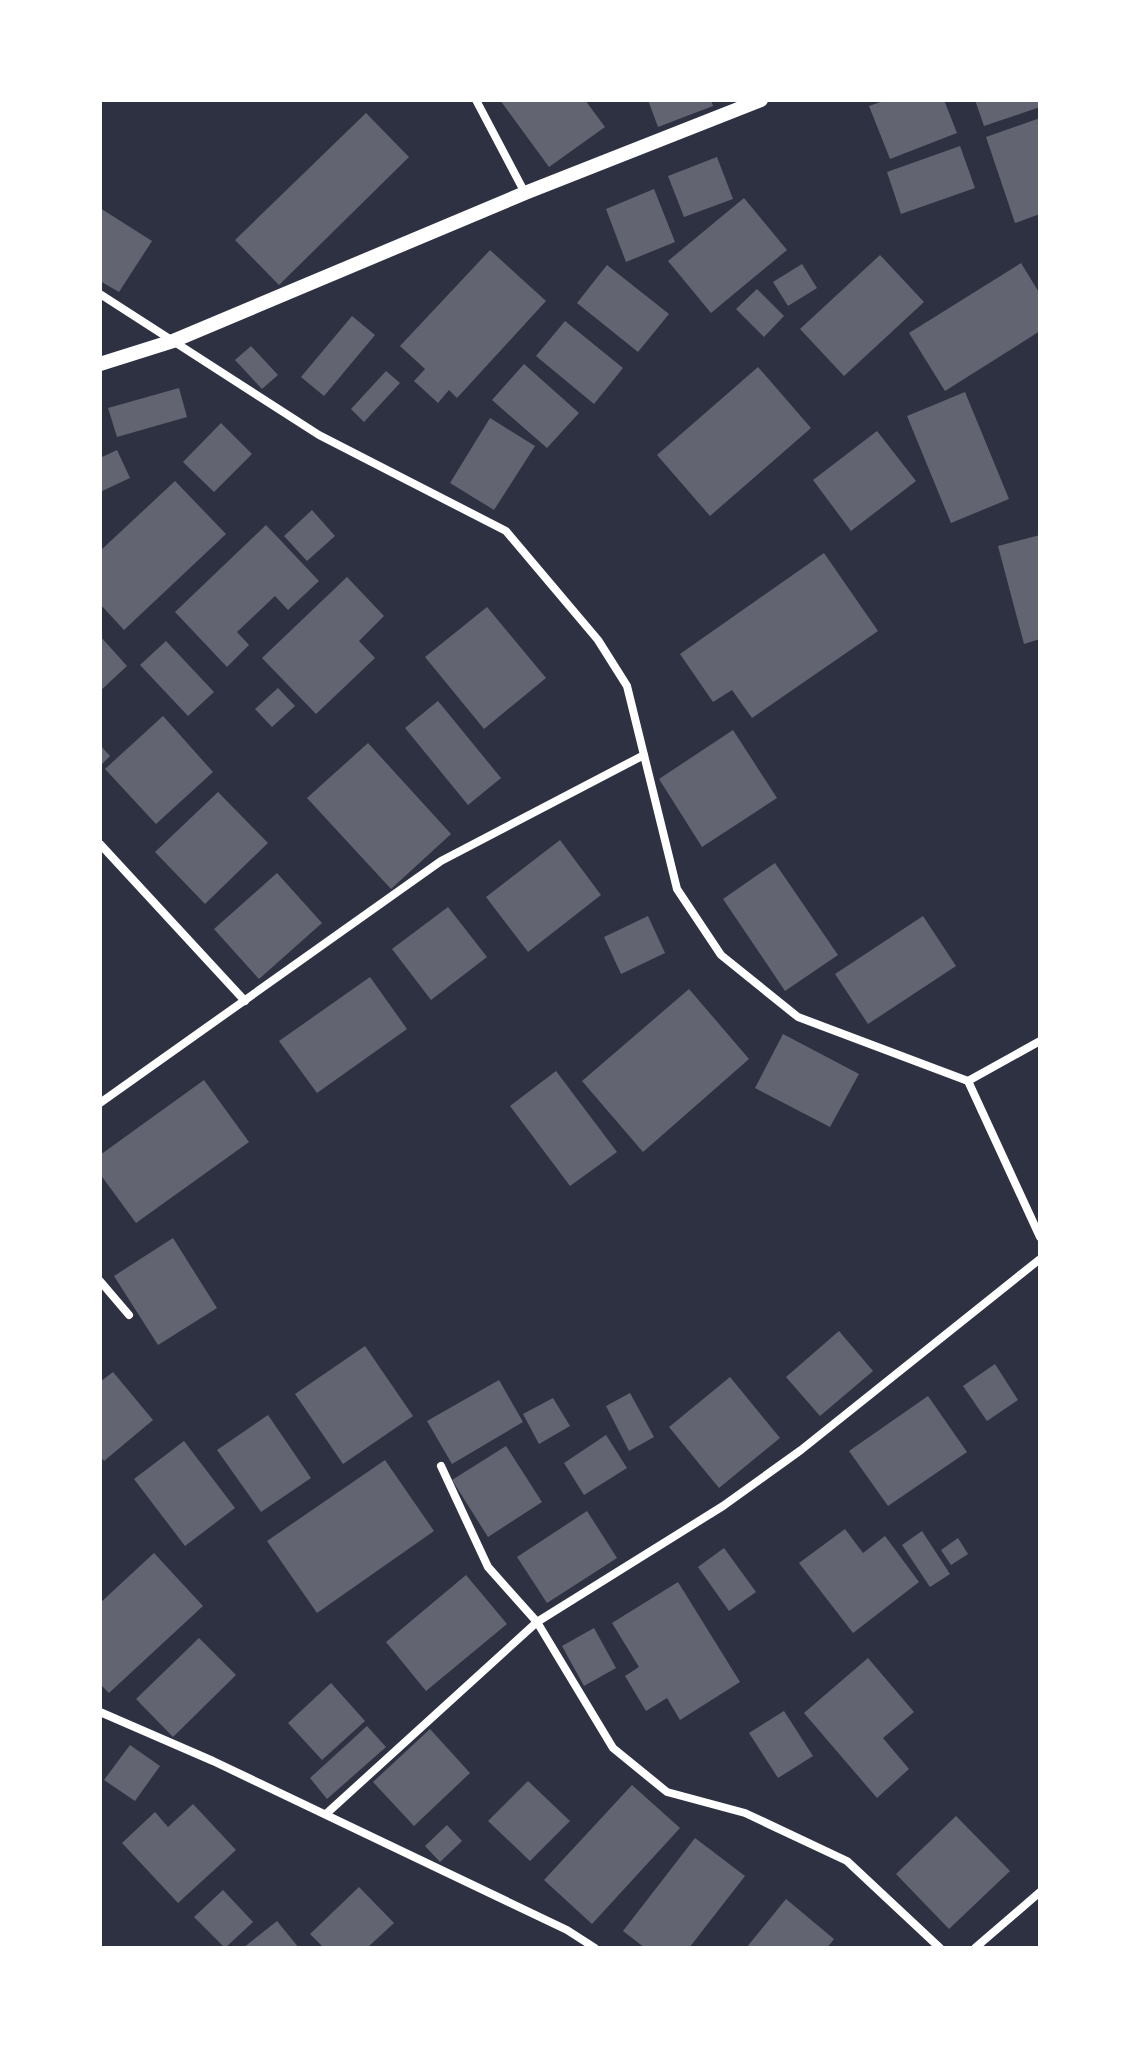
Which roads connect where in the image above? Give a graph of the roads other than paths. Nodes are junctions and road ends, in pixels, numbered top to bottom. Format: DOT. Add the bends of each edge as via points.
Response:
graph roads {
  1 [pos="476,100"];
  2 [pos="761,100"];
  3 [pos="525,193"];
  4 [pos="100,294"];
  5 [pos="173,341"];
  6 [pos="100,364"];
  7 [pos="644,755"];
  8 [pos="100,844"];
  9 [pos="245,1001"];
  10 [pos="1040,1041"];
  11 [pos="968,1081"];
  12 [pos="100,1103"];
  13 [pos="1040,1237"];
  14 [pos="1040,1259"];
  15 [pos="100,1281"];
  16 [pos="129,1315"];
  17 [pos="441,1466"];
  18 [pos="537,1622"];
  19 [pos="100,1712"];
  20 [pos="326,1814"];
  21 [pos="1040,1892"];
  22 [pos="595,1948"];
  23 [pos="940,1948"];
  24 [pos="975,1948"];
  1 -- 3 [label="street"];
  2 -- 3 [label="street"];
  3 -- 5 [label="street"];
  4 -- 5 [label="street"];
  5 -- 6 [label="street"];
  5 -- 7 [label="street" via="319,435 506,531 598,640 627,686"];
  7 -- 9 [label="street" via="441,861"];
  7 -- 11 [label="street" via="677,889 721,955 798,1017"];
  8 -- 9 [label="street"];
  9 -- 12 [label="street"];
  10 -- 11 [label="street"];
  11 -- 13 [label="street"];
  14 -- 18 [label="street" via="801,1450 723,1506"];
  15 -- 16 [label="street"];
  17 -- 18 [label="street" via="488,1567"];
  18 -- 20 [label="street"];
  18 -- 23 [label="street" via="613,1748 667,1792 745,1813 847,1861"];
  19 -- 20 [label="street"];
  20 -- 22 [label="street"];
  21 -- 24 [label="street"];
}
